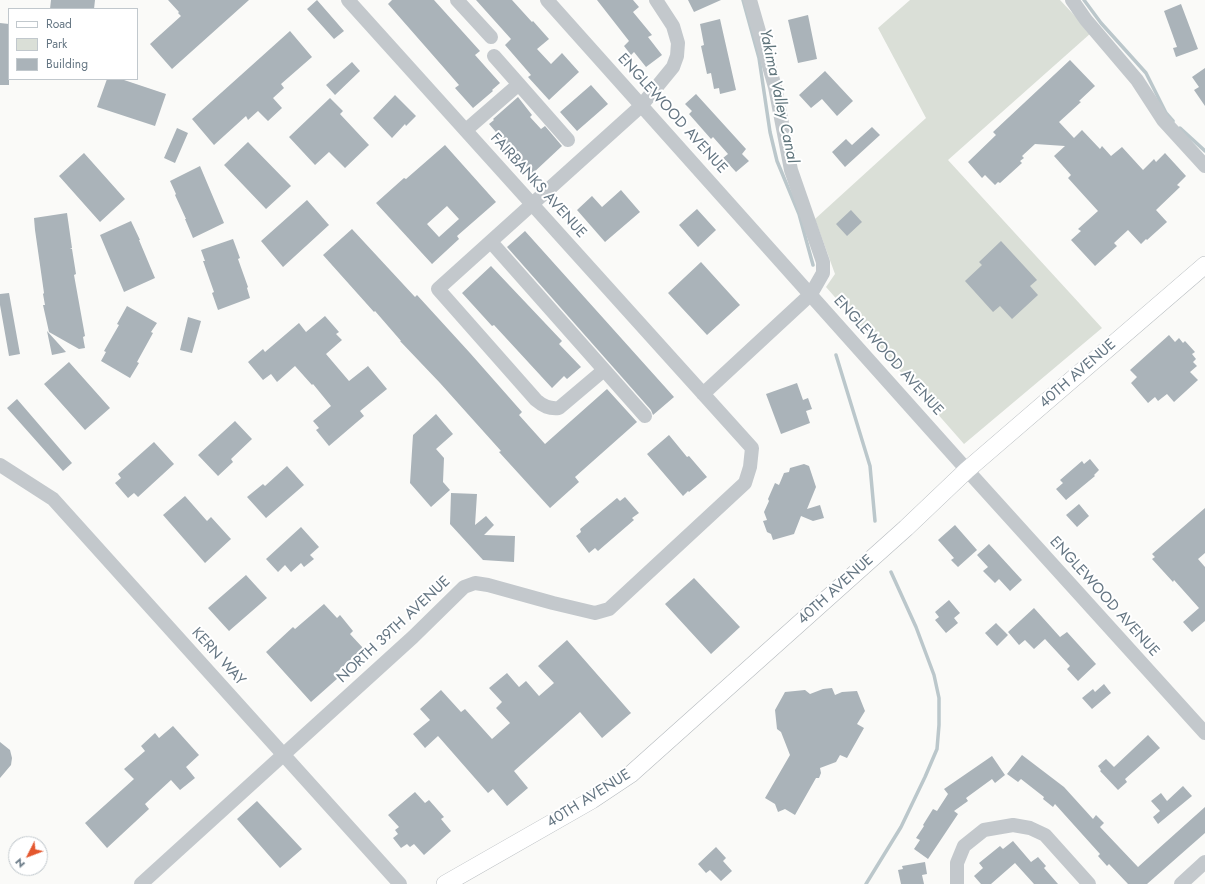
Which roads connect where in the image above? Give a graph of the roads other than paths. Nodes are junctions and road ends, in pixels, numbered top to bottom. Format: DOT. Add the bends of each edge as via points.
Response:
graph roads {
  1 [pos="457,0"];
  2 [pos="547,0"];
  3 [pos="656,0"];
  4 [pos="750,0"];
  5 [pos="1072,0"];
  6 [pos="351,1"];
  7 [pos="491,38"];
  8 [pos="494,56"];
  9 [pos="519,84"];
  10 [pos="641,106"];
  11 [pos="466,130"];
  12 [pos="568,140"];
  13 [pos="1205,166"];
  14 [pos="532,205"];
  15 [pos="491,242"];
  16 [pos="1205,265"];
  17 [pos="811,294"];
  18 [pos="604,370"];
  19 [pos="703,394"];
  20 [pos="645,416"];
  21 [pos="0,465"];
  22 [pos="967,470"];
  23 [pos="1205,733"];
  24 [pos="283,754"];
  25 [pos="1205,862"];
  26 [pos="141,884"];
  27 [pos="400,884"];
  28 [pos="445,884"];
  29 [pos="957,884"];
  30 [pos="1089,884"];
  31 [pos="1181,884"];
  1 -- 7 [label="street"];
  2 -- 10 [label="street, ENGLEWOOD AVENUE"];
  3 -- 10 [label="street" via="673,26 678,43 673,67"];
  4 -- 17 [label="street" via="775,87 791,170 823,262 823,273"];
  5 -- 13 [label="street" via="1137,80 1162,120"];
  6 -- 11 [label="street, FAIRBANKS AVENUE"];
  8 -- 9 [label="street"];
  9 -- 11 [label="street"];
  9 -- 12 [label="street"];
  10 -- 14 [label="street"];
  10 -- 17 [label="street, ENGLEWOOD AVENUE"];
  11 -- 14 [label="street, FAIRBANKS AVENUE"];
  14 -- 15 [label="street"];
  14 -- 19 [label="street, FAIRBANKS AVENUE"];
  15 -- 18 [label="street"];
  15 -- 18 [label="street" via="438,289 543,406 551,409 560,408"];
  16 -- 22 [label="main road, 40TH AVENUE"];
  17 -- 19 [label="street"];
  17 -- 22 [label="street, ENGLEWOOD AVENUE"];
  18 -- 20 [label="street"];
  19 -- 24 [label="street, NORTH 39TH AVENUE" via="752,448 745,483 609,609 595,613 488,585 475,583 464,587 413,637"];
  21 -- 24 [label="street, KERN WAY" via="53,499"];
  22 -- 23 [label="street, ENGLEWOOD AVENUE"];
  22 -- 28 [label="main road, 40TH AVENUE" via="631,774 592,800"];
  24 -- 26 [label="street, NORTH 39TH AVENUE"];
  24 -- 27 [label="street, KERN WAY"];
  25 -- 31 [label="street"];
  29 -- 30 [label="street" via="957,863 964,846 984,830 1013,825 1030,828 1045,835"];
}
